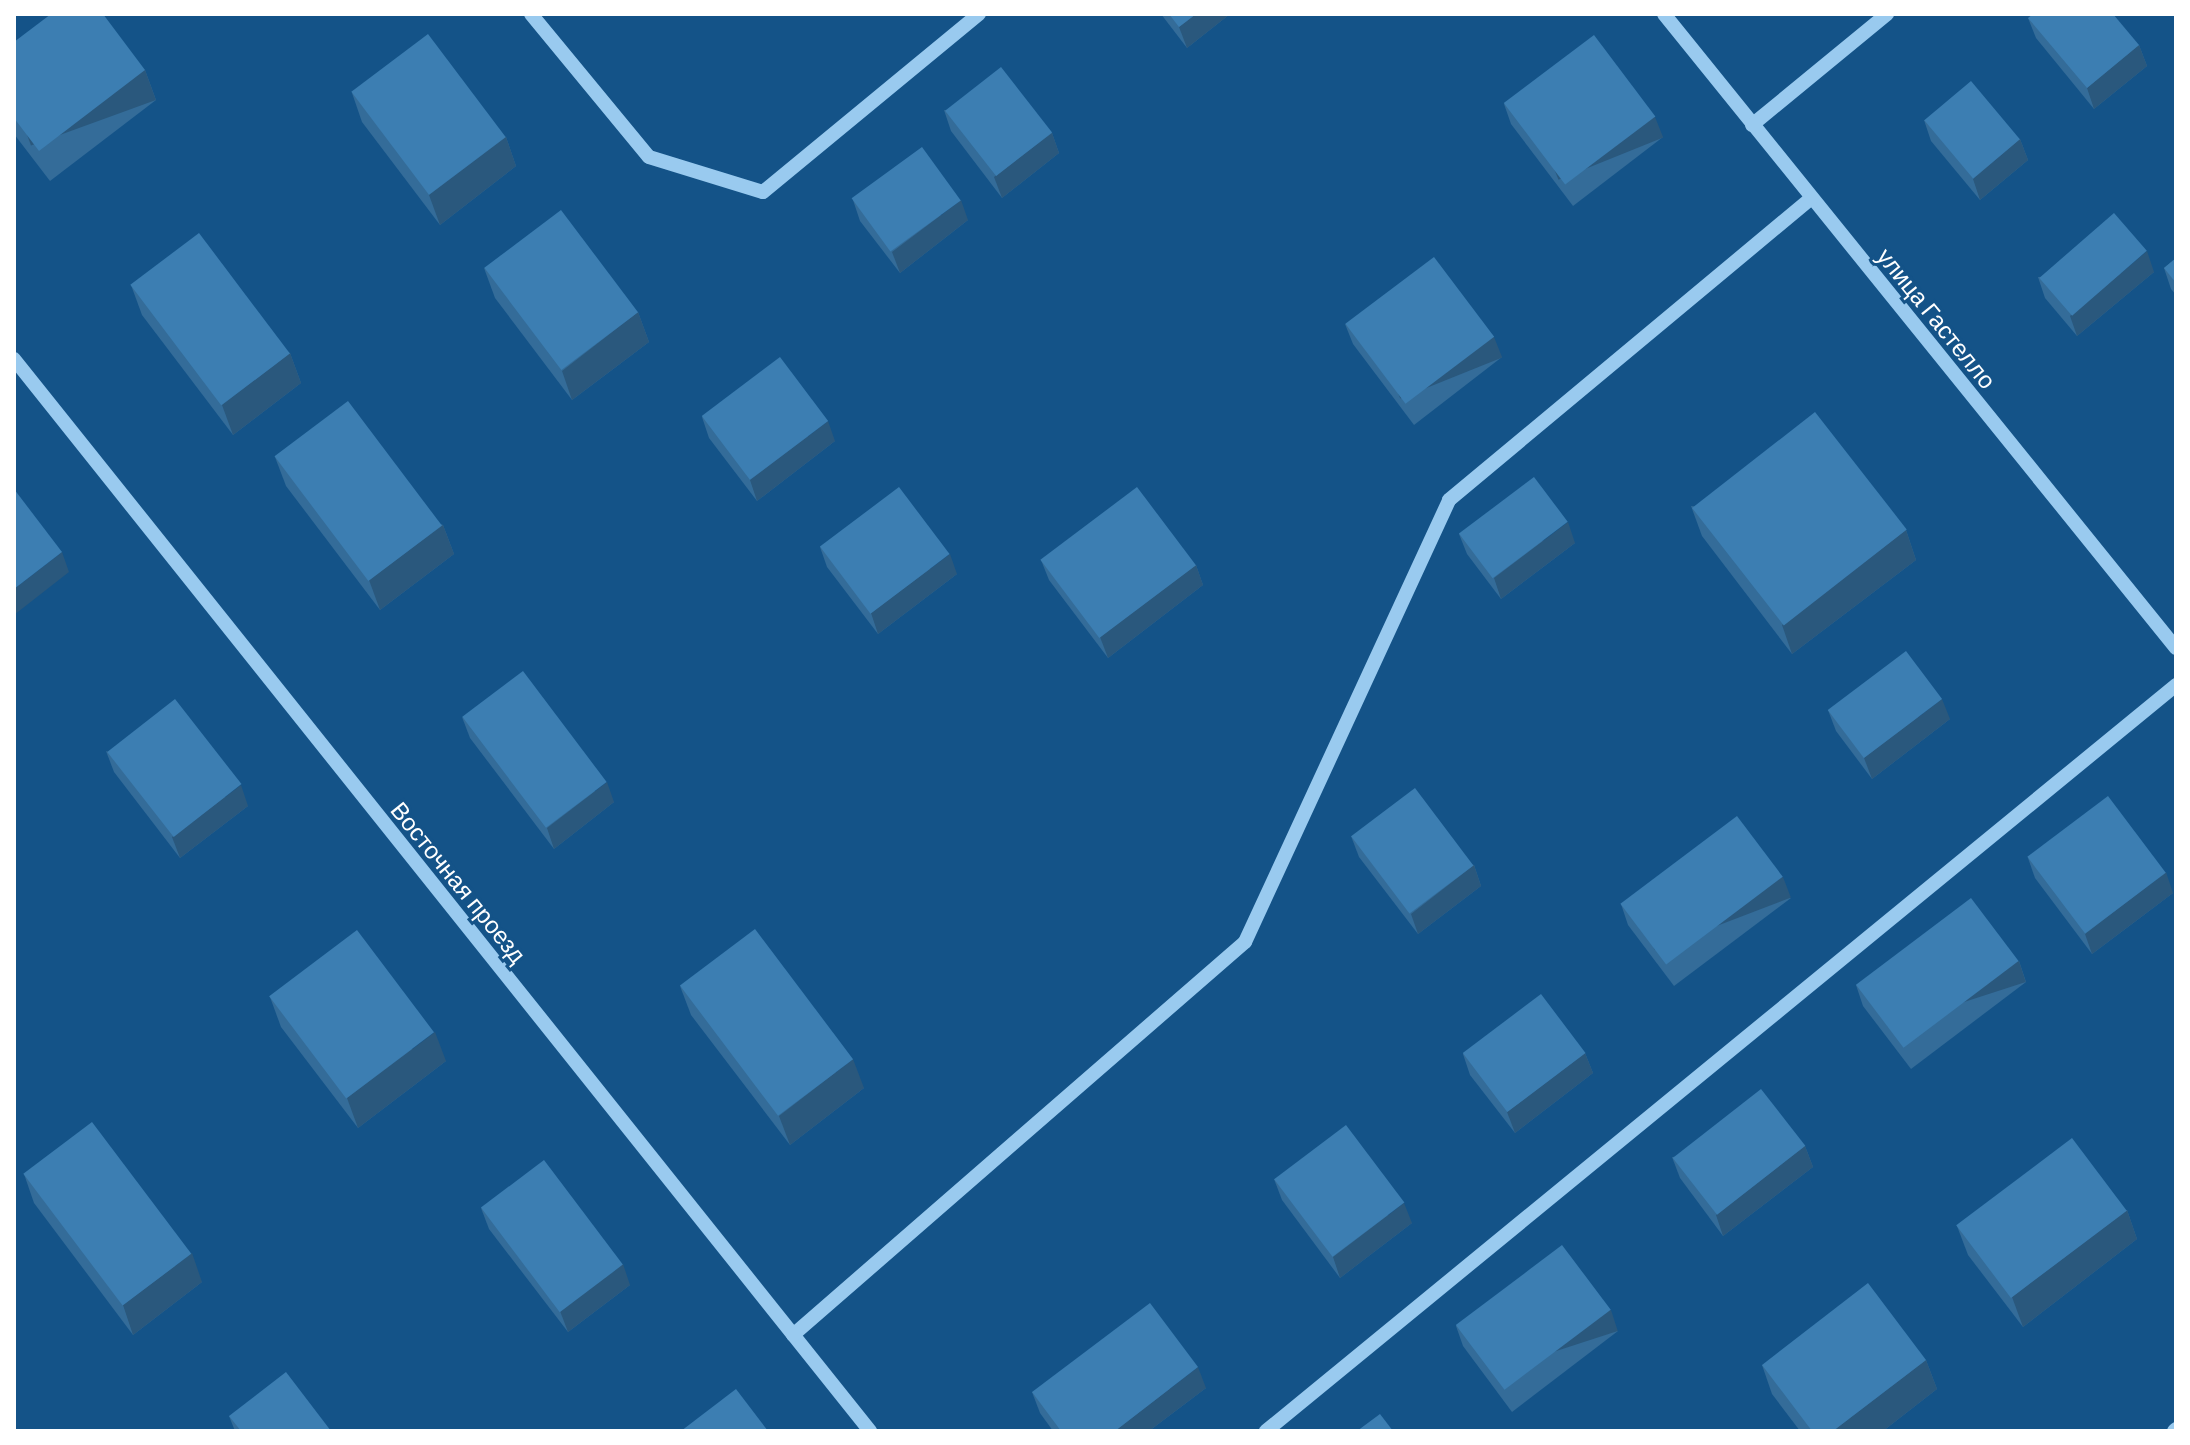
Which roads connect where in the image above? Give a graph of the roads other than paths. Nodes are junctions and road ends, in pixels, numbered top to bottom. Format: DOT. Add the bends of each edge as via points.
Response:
graph roads {
  1 [pos="531,14"];
  2 [pos="979,14"];
  3 [pos="1664,14"];
  4 [pos="1887,14"];
  5 [pos="1752,125"];
  6 [pos="1812,198"];
  7 [pos="14,359"];
  8 [pos="2176,648"];
  9 [pos="2176,685"];
  10 [pos="793,1335"];
  11 [pos="870,1431"];
  12 [pos="1266,1431"];
  1 -- 2 [label="street" via="649,157 763,192"];
  3 -- 5 [label="street, улица Гастелло"];
  4 -- 5 [label="street"];
  5 -- 6 [label="street, улица Гастелло"];
  6 -- 8 [label="street, улица Гастелло"];
  6 -- 10 [label="street" via="1449,500 1245,942"];
  7 -- 10 [label="street, Восточная проезд"];
  9 -- 12 [label="street"];
  10 -- 11 [label="street, Восточная проезд"];
}
